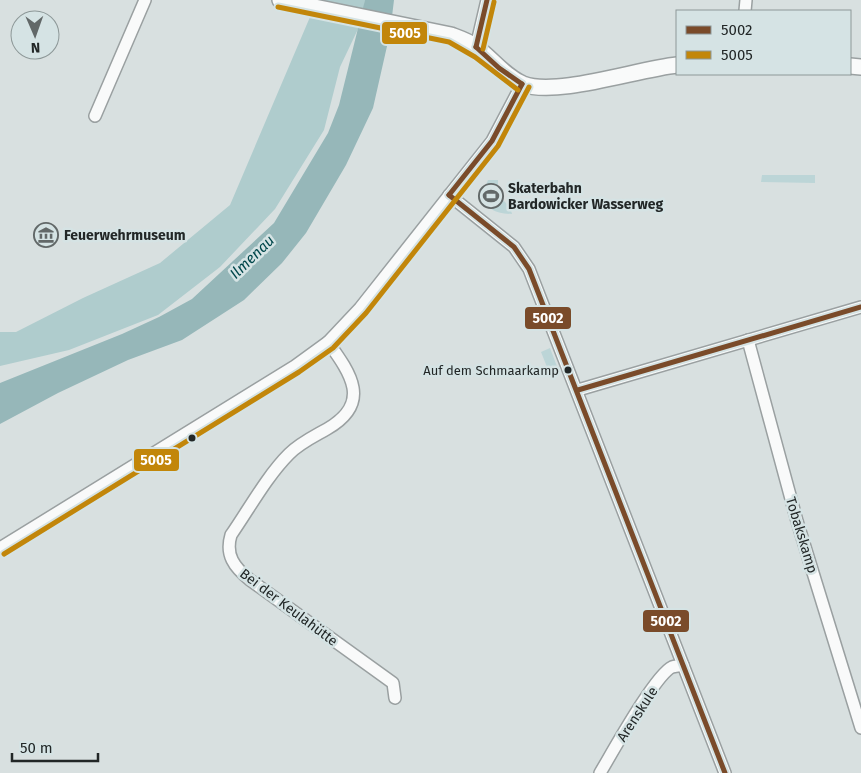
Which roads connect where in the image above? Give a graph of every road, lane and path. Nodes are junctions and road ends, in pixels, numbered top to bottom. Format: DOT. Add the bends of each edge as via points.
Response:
graph roads {
  1 [pos="145,0"];
  2 [pos="280,0"];
  3 [pos="487,0"];
  4 [pos="476,47"];
  5 [pos="676,64"];
  6 [pos="522,84"];
  7 [pos="95,116"];
  8 [pos="449,195"];
  9 [pos="861,307"];
  10 [pos="748,340"];
  11 [pos="328,342"];
  12 [pos="578,390"];
  13 [pos="0,548"];
  14 [pos="683,665"];
  15 [pos="395,698"];
  16 [pos="861,728"];
  17 [pos="600,773"];
  18 [pos="724,773"];
  1 -- 7 [label="street"];
  2 -- 4 [label="main road" via="451,35"];
  3 -- 4 [label="street"];
  4 -- 6 [label="main road"];
  5 -- 6 [label="main road" via="561,87"];
  6 -- 8 [label="street" via="492,141"];
  8 -- 11 [label="street" via="360,308"];
  8 -- 12 [label="street" via="514,247 523,259"];
  9 -- 10 [label="street"];
  10 -- 12 [label="street"];
  10 -- 16 [label="street, Tobakskamp" via="797,521"];
  11 -- 13 [label="street" via="295,366"];
  11 -- 15 [label="street, Bei der Keulahütte" via="352,380 355,394 352,405 339,422 302,442 286,456 231,534 228,546 234,565 250,580 393,683"];
  12 -- 14 [label="street"];
  14 -- 17 [label="street, Arenskule" via="671,668 663,675"];
  14 -- 18 [label="street"];
}
